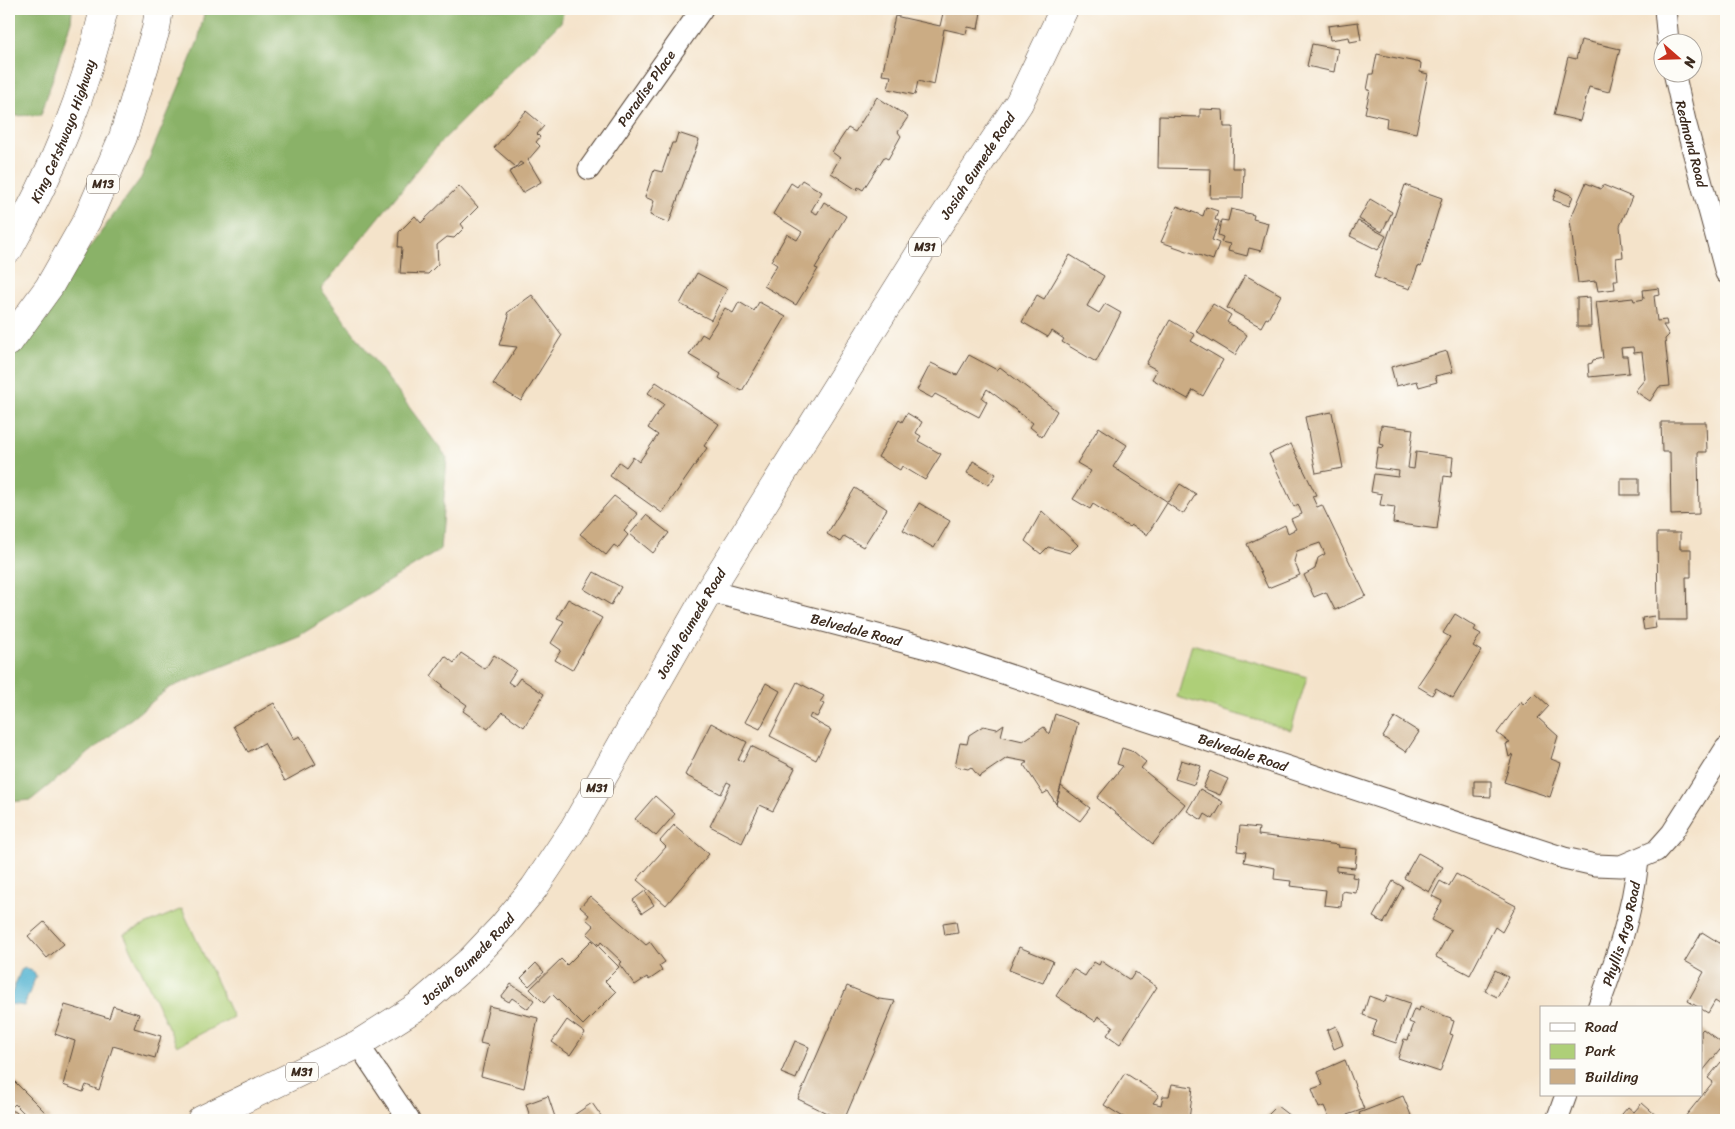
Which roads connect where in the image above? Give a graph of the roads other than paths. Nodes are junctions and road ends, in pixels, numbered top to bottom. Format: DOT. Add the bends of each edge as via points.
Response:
graph roads {
  1 [pos="104,9"];
  2 [pos="159,9"];
  3 [pos="702,9"];
  4 [pos="1064,9"];
  5 [pos="1665,9"];
  6 [pos="1667,32"];
  7 [pos="1676,82"];
  8 [pos="589,168"];
  9 [pos="9,249"];
  10 [pos="1726,273"];
  11 [pos="9,342"];
  12 [pos="709,591"];
  13 [pos="1726,748"];
  14 [pos="1638,860"];
  15 [pos="1599,1006"];
  16 [pos="358,1044"];
  17 [pos="1566,1096"];
  18 [pos="201,1120"];
  19 [pos="409,1120"];
  20 [pos="1557,1120"];
  1 -- 9 [label="main road, King Cetshwayo Highway" via="94,53 70,126 38,198"];
  2 -- 11 [label="main road, M13" via="123,137 87,220 49,287"];
  3 -- 8 [label="street, Paradise Place"];
  4 -- 12 [label="main road, Josiah Gumede Road / M31" via="1019,103 915,262"];
  5 -- 6 [label="street"];
  7 -- 10 [label="street, Redmond Road"];
  12 -- 14 [label="street, Belvedale Road" via="927,648 1564,858 1595,865 1621,866"];
  12 -- 16 [label="main road, Josiah Gumede Road / M31" via="574,828 534,888 471,960 418,1006"];
  13 -- 14 [label="street, Belvedale Road" via="1672,833 1656,851"];
  14 -- 15 [label="street, Phyllis Argo Road" via="1633,900"];
  16 -- 18 [label="main road, Josiah Gumede Road / M31"];
  16 -- 19 [label="street"];
  17 -- 20 [label="street"];
}
